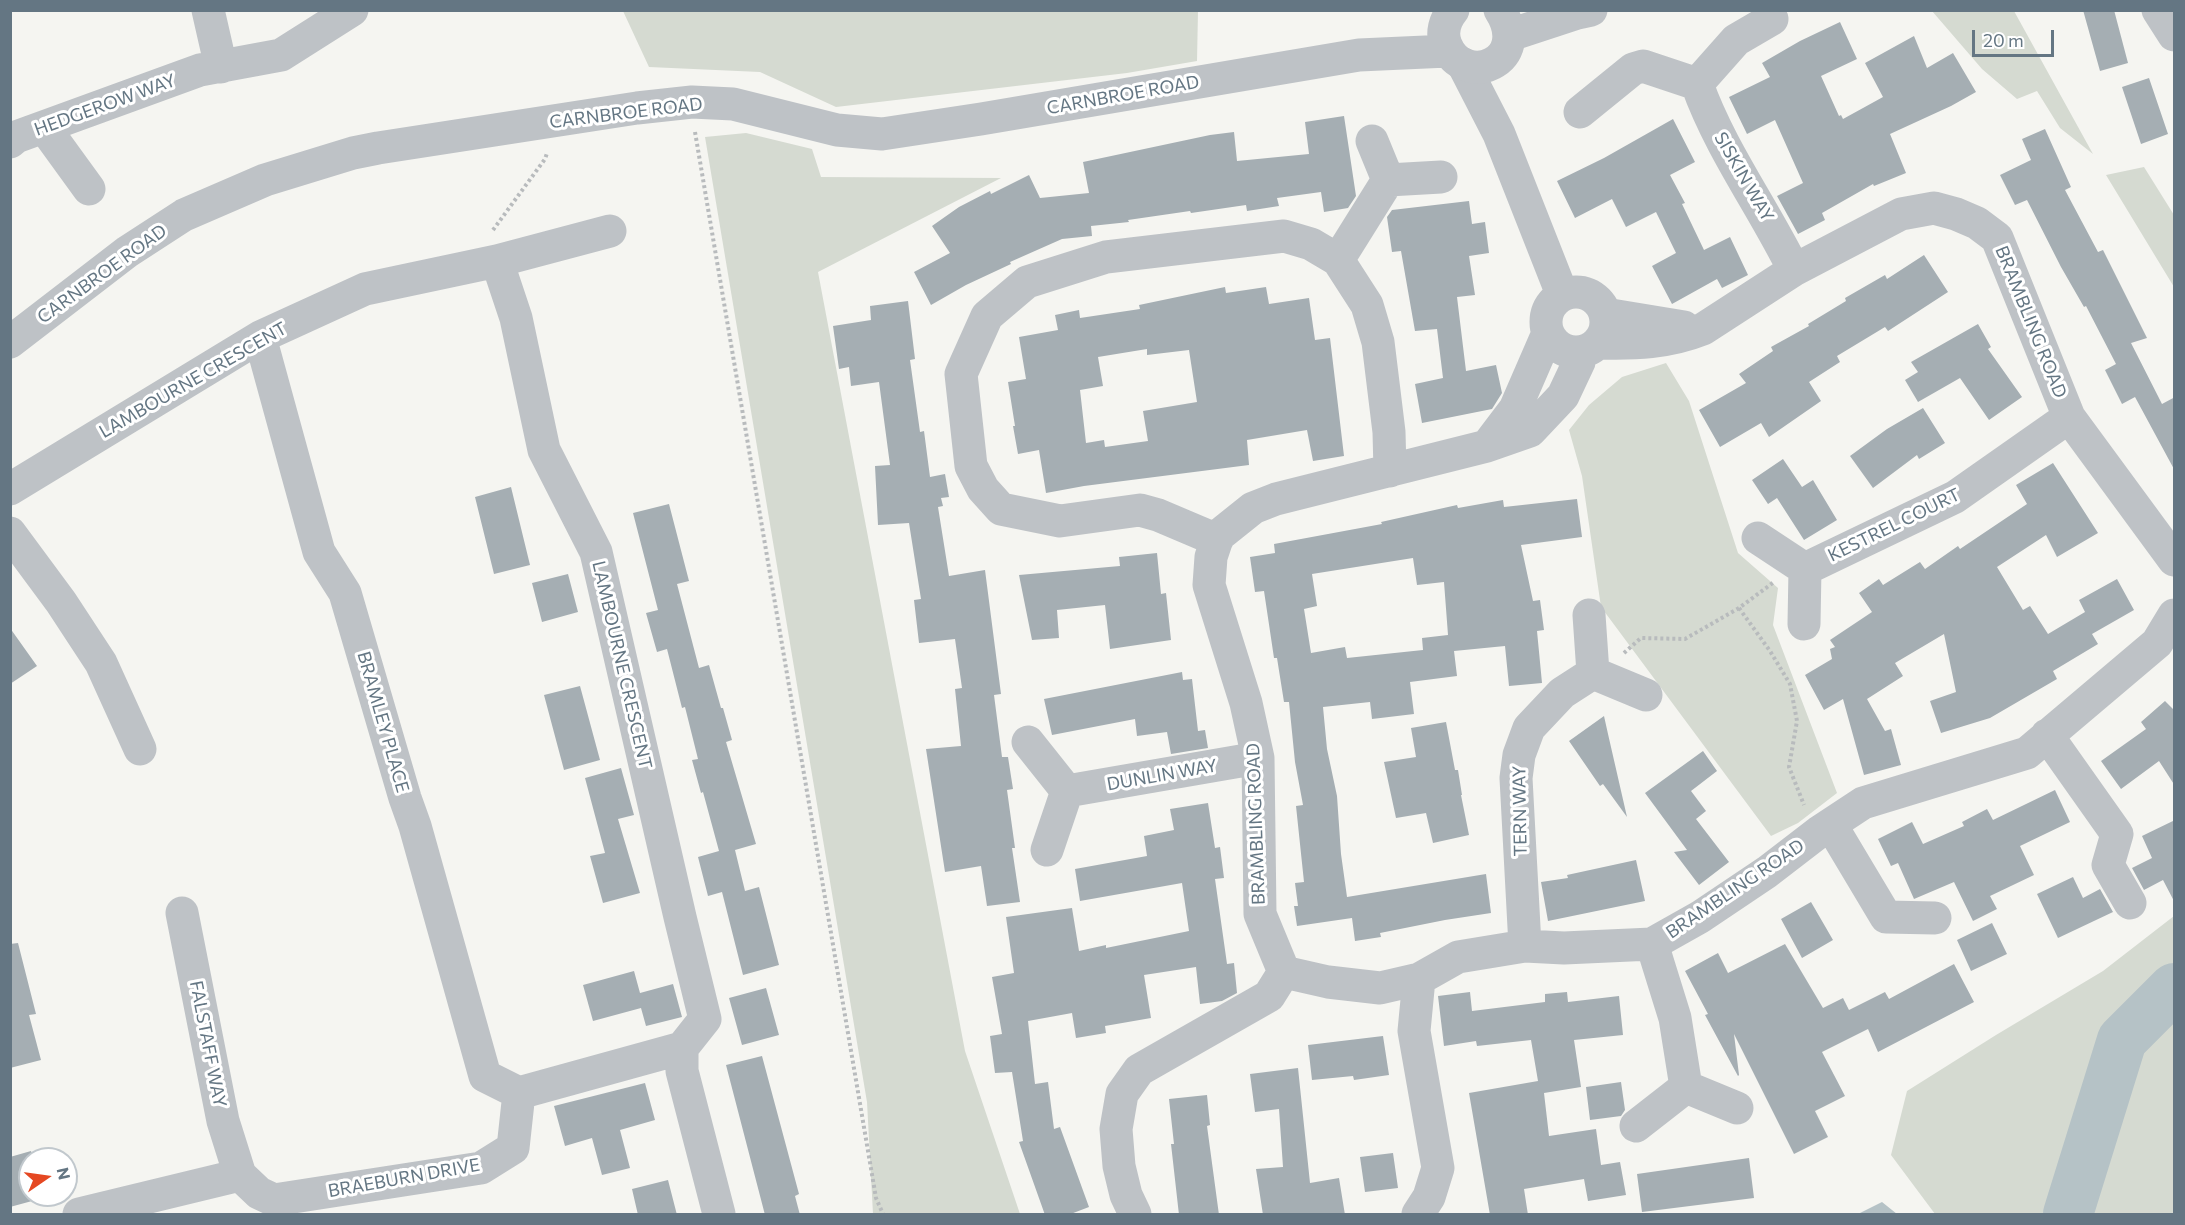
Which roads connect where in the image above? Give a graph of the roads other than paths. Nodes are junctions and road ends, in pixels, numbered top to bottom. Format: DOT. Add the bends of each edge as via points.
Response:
graph roads {
  1 [pos="208,10"];
  2 [pos="352,10"];
  3 [pos="2158,10"];
  4 [pos="1584,12"];
  5 [pos="1772,19"];
  6 [pos="1479,34"];
  7 [pos="2175,35"];
  8 [pos="210,68"];
  9 [pos="1698,84"];
  10 [pos="1580,112"];
  11 [pos="20,133"];
  12 [pos="1372,141"];
  13 [pos="1441,177"];
  14 [pos="1388,180"];
  15 [pos="89,189"];
  16 [pos="610,231"];
  17 [pos="495,246"];
  18 [pos="1338,260"];
  19 [pos="1794,270"];
  20 [pos="1562,294"];
  21 [pos="1548,333"];
  22 [pos="1594,336"];
  23 [pos="260,337"];
  24 [pos="10,342"];
  25 [pos="2070,417"];
  26 [pos="1487,446"];
  27 [pos="1390,471"];
  28 [pos="10,489"];
  29 [pos="10,533"];
  30 [pos="1758,538"];
  31 [pos="1217,540"];
  32 [pos="2175,560"];
  33 [pos="1805,568"];
  34 [pos="1589,615"];
  35 [pos="2175,615"];
  36 [pos="1804,624"];
  37 [pos="1593,673"];
  38 [pos="1646,695"];
  39 [pos="2047,735"];
  40 [pos="1028,742"];
  41 [pos="140,749"];
  42 [pos="1258,758"];
  43 [pos="1067,791"];
  44 [pos="1825,828"];
  45 [pos="1047,850"];
  46 [pos="2130,903"];
  47 [pos="182,913"];
  48 [pos="1935,918"];
  49 [pos="1652,944"];
  50 [pos="1525,946"];
  51 [pos="1284,972"];
  52 [pos="1419,979"];
  53 [pos="682,1048"];
  54 [pos="1686,1087"];
  55 [pos="519,1093"];
  56 [pos="1737,1108"];
  57 [pos="1636,1126"];
  58 [pos="240,1175"];
  59 [pos="79,1215"];
  60 [pos="719,1215"];
  61 [pos="1135,1215"];
  62 [pos="1418,1215"];
  1 -- 8 [label="street"];
  2 -- 8 [label="street, HEDGEROW WAY" via="282,55"];
  3 -- 7 [label="street"];
  4 -- 6 [label="street, CARNBROE ROAD"];
  5 -- 9 [label="street" via="1736,40"];
  6 -- 20 [label="street" via="1499,134"];
  6 -- 24 [label="street, CARNBROE ROAD" via="882,134 837,130 733,104 692,102 353,153 265,180 184,215 127,252"];
  8 -- 11 [label="street, HEDGEROW WAY"];
  9 -- 10 [label="street" via="1642,66"];
  9 -- 19 [label="street, SISKIN WAY" via="1709,116"];
  11 -- 15 [label="street"];
  12 -- 14 [label="street"];
  13 -- 14 [label="street"];
  14 -- 18 [label="street"];
  16 -- 17 [label="street"];
  17 -- 23 [label="street, LAMBOURNE CRESCENT" via="365,289"];
  17 -- 53 [label="street, LAMBOURNE CRESCENT" via="516,318 544,450 596,552 705,1019"];
  18 -- 27 [label="street" via="1367,306 1378,342"];
  18 -- 31 [label="street" via="1311,243 1284,236 1106,257 1027,282 987,316 961,374 971,466 983,489 1001,509 1060,521 1140,510"];
  19 -- 22 [label="street, BRAMBLING ROAD" via="1703,329"];
  19 -- 25 [label="street, BRAMBLING ROAD" via="1901,214 1916,210 1934,208 1977,223 1997,238"];
  20 -- 21 [label="street" via="1548,308"];
  20 -- 22 [label="street" via="1587,293 1596,299"];
  21 -- 22 [label="street" via="1564,350"];
  21 -- 26 [label="street" via="1515,409"];
  22 -- 26 [label="street" via="1563,396 1530,430"];
  23 -- 28 [label="street, LAMBOURNE CRESCENT"];
  23 -- 55 [label="street, BRAMLEY PLACE" via="319,552 345,593 485,1076"];
  25 -- 32 [label="street, BRAMBLING ROAD"];
  25 -- 33 [label="street, KESTREL COURT" via="1955,497"];
  26 -- 27 [label="street"];
  27 -- 31 [label="street" via="1253,508"];
  29 -- 41 [label="street" via="101,663"];
  30 -- 33 [label="street, KESTREL COURT"];
  31 -- 42 [label="street, BRAMBLING ROAD" via="1209,585 1246,703"];
  33 -- 36 [label="street, KESTREL COURT"];
  34 -- 37 [label="street"];
  35 -- 39 [label="street, BRAMBLING ROAD" via="2157,643"];
  37 -- 38 [label="street"];
  37 -- 50 [label="street, TERN WAY" via="1562,693 1529,728 1519,755 1516,778"];
  39 -- 44 [label="street, BRAMBLING ROAD" via="2026,753 1863,803"];
  39 -- 46 [label="street" via="2117,834 2108,865"];
  40 -- 43 [label="street"];
  42 -- 43 [label="street, DUNLIN WAY"];
  42 -- 51 [label="street, BRAMBLING ROAD" via="1260,914"];
  43 -- 45 [label="street"];
  44 -- 48 [label="street" via="1886,917"];
  44 -- 49 [label="street, BRAMBLING ROAD" via="1700,917"];
  47 -- 58 [label="street, FALSTAFF WAY" via="223,1121"];
  49 -- 50 [label="street, BRAMBLING ROAD"];
  49 -- 54 [label="street" via="1675,1018"];
  50 -- 52 [label="street, BRAMBLING ROAD" via="1458,957"];
  51 -- 52 [label="street, BRAMBLING ROAD" via="1380,988"];
  51 -- 61 [label="street" via="1269,996 1139,1070 1122,1094 1116,1129 1119,1166"];
  52 -- 62 [label="street" via="1414,1031 1438,1168 1429,1197"];
  53 -- 55 [label="street"];
  53 -- 60 [label="street" via="682,1071"];
  54 -- 56 [label="street"];
  54 -- 57 [label="street"];
  55 -- 58 [label="street, BRAEBURN DRIVE" via="513,1148 481,1168 274,1200"];
  58 -- 59 [label="street"];
}
